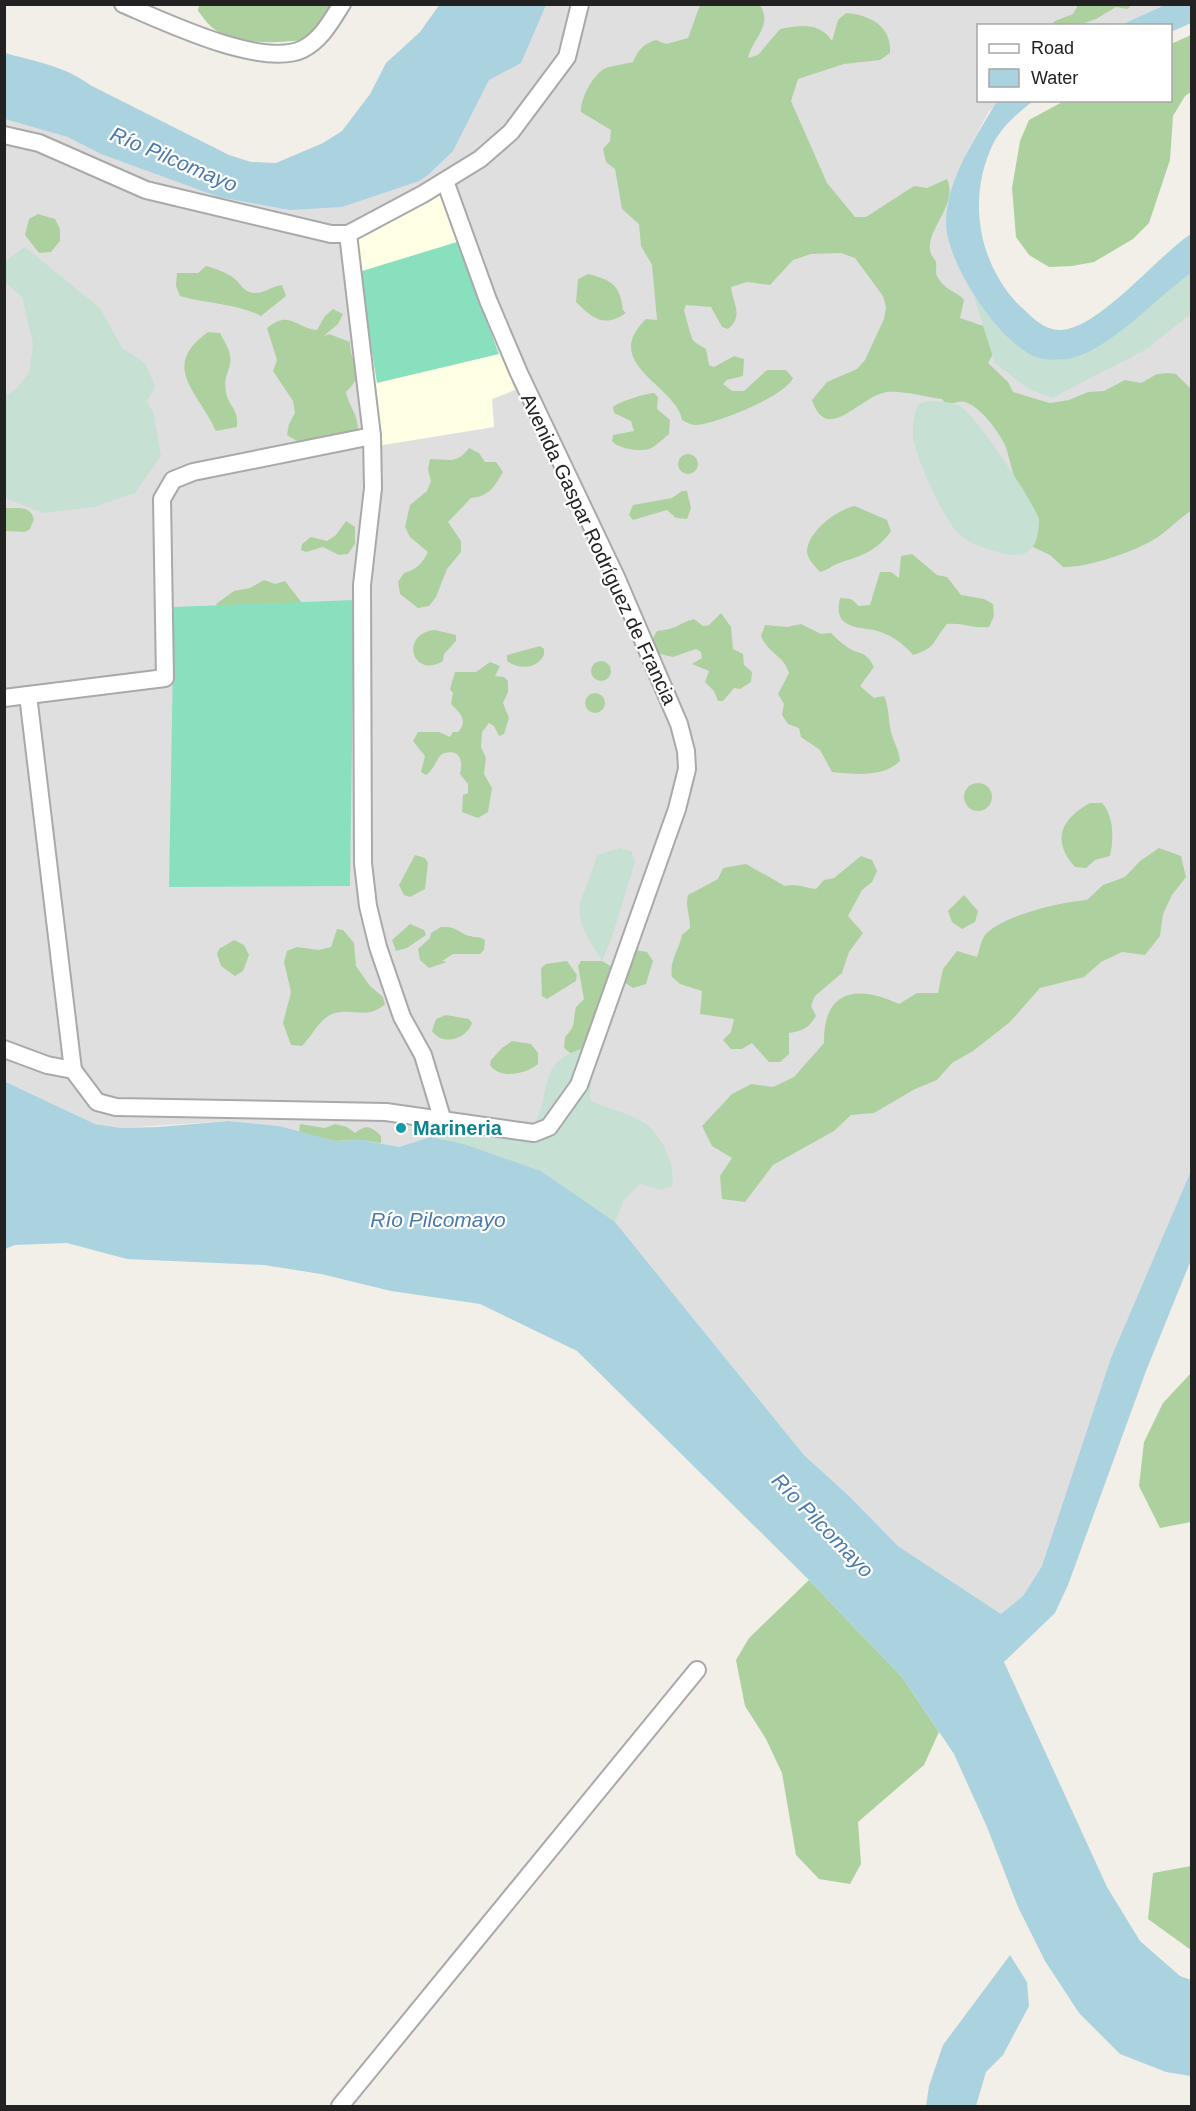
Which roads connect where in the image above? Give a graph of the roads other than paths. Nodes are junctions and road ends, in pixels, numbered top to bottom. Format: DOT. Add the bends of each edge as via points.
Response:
graph roads {
  1 [pos="123,4"];
  2 [pos="342,4"];
  3 [pos="580,4"];
  4 [pos="4,135"];
  5 [pos="445,181"];
  6 [pos="348,234"];
  7 [pos="372,436"];
  8 [pos="28,695"];
  9 [pos="4,698"];
  10 [pos="4,1048"];
  11 [pos="73,1070"];
  12 [pos="442,1118"];
  13 [pos="697,1670"];
  14 [pos="340,2106"];
  1 -- 2 [label="street" via="190,33 257,52 285,54 320,38"];
  3 -- 5 [label="street" via="567,57 511,132 480,159"];
  4 -- 6 [label="street" via="39,143 146,190 331,234"];
  5 -- 6 [label="street"];
  5 -- 12 [label="street, Avenida Gaspar Rodríguez de Francia" via="519,373 616,578 679,724 687,751 687,769 677,809 579,1085 560,1114 549,1127 534,1133"];
  6 -- 7 [label="street"];
  7 -- 8 [label="street" via="194,472 173,480 162,499 165,678"];
  7 -- 12 [label="street" via="373,488 362,585 363,863 378,947 402,1017 423,1055"];
  8 -- 9 [label="street"];
  8 -- 11 [label="street"];
  10 -- 11 [label="street" via="47,1065"];
  11 -- 12 [label="street, Avenida Gaspar Rodríguez de Francia" via="97,1102 116,1107 386,1112"];
  13 -- 14 [label="street"];
}
